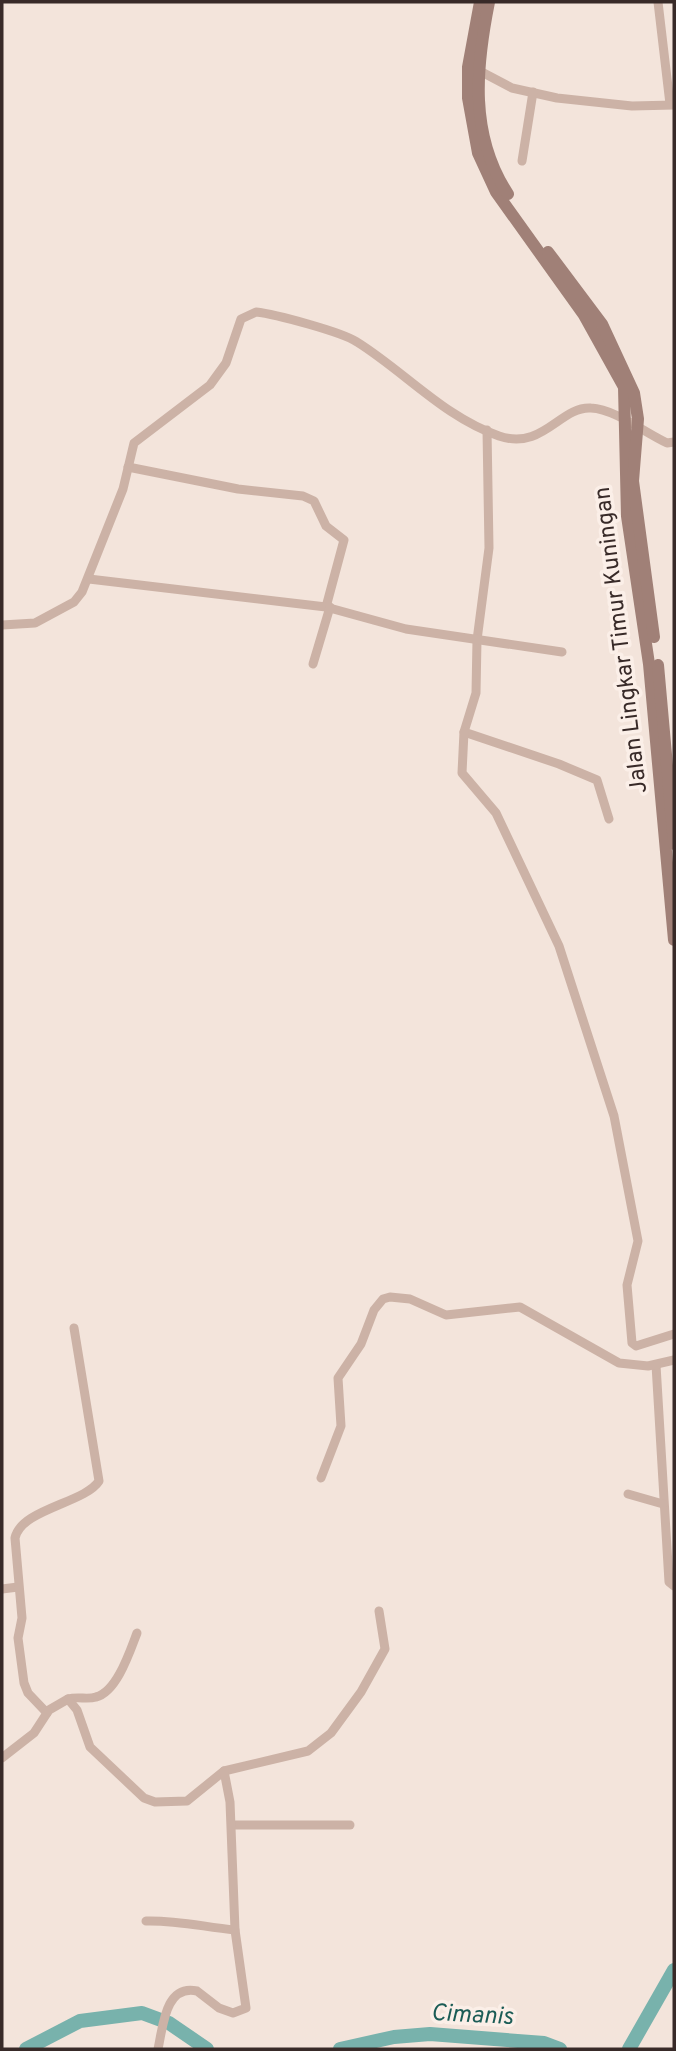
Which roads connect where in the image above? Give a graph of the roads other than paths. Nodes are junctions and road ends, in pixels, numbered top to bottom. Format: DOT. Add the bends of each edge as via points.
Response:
graph roads {
  1 [pos="480,2"];
  2 [pos="489,2"];
  3 [pos="658,2"];
  4 [pos="473,69"];
  5 [pos="533,92"];
  6 [pos="672,105"];
  7 [pos="522,162"];
  8 [pos="632,425"];
  9 [pos="487,430"];
  10 [pos="674,442"];
  11 [pos="128,467"];
  12 [pos="89,579"];
  13 [pos="328,607"];
  14 [pos="2,625"];
  15 [pos="477,639"];
  16 [pos="562,652"];
  17 [pos="313,664"];
  18 [pos="464,732"];
  19 [pos="609,819"];
  20 [pos="674,844"];
  21 [pos="674,940"];
  22 [pos="74,1328"];
  23 [pos="674,1334"];
  24 [pos="674,1360"];
  25 [pos="656,1365"];
  26 [pos="321,1478"];
  27 [pos="628,1494"];
  28 [pos="663,1504"];
  29 [pos="674,1586"];
  30 [pos="18,1587"];
  31 [pos="2,1589"];
  32 [pos="379,1611"];
  33 [pos="137,1633"];
  34 [pos="68,1699"];
  35 [pos="47,1713"];
  36 [pos="2,1758"];
  37 [pos="225,1771"];
  38 [pos="232,1825"];
  39 [pos="350,1825"];
  40 [pos="146,1921"];
  41 [pos="234,1930"];
  42 [pos="158,2049"];
  1 -- 4 [label="main road, Jalan Lingkar Timur Kuningan"];
  2 -- 4 [label="main road, Jalan Lingkar Timur Kuningan"];
  3 -- 6 [label="street"];
  4 -- 5 [label="street" via="512,88"];
  4 -- 8 [label="main road, Jalan Lingkar Timur Kuningan" via="487,155 502,185 608,335 634,393"];
  5 -- 6 [label="street" via="632,106"];
  5 -- 7 [label="street"];
  8 -- 9 [label="street" via="587,407 522,440"];
  8 -- 10 [label="street" via="667,443"];
  8 -- 20 [label="main road, Jalan Lingkar Timur Kuningan" via="634,492 665,730"];
  8 -- 21 [label="main road, Jalan Lingkar Timur Kuningan" via="624,471 627,516 649,664"];
  9 -- 11 [label="street" via="426,396 354,340 256,312 241,319 226,363 210,384 134,443"];
  9 -- 15 [label="street" via="489,548"];
  11 -- 12 [label="street"];
  11 -- 13 [label="street" via="314,501 326,526 344,540"];
  12 -- 13 [label="street"];
  12 -- 14 [label="street" via="74,603 55,614 35,623"];
  13 -- 15 [label="street" via="406,629"];
  13 -- 17 [label="street"];
  15 -- 16 [label="street"];
  15 -- 18 [label="street" via="476,693"];
  18 -- 19 [label="street" via="597,780"];
  18 -- 23 [label="street" via="462,773 496,813 549,925 570,975 614,1116 638,1241 626,1284 632,1343 636,1346"];
  22 -- 30 [label="street" via="99,1480 15,1533"];
  24 -- 25 [label="street"];
  25 -- 26 [label="street" via="628,1366 608,1359 520,1307 446,1315 410,1299 383,1299 338,1378 341,1426"];
  25 -- 28 [label="street"];
  27 -- 28 [label="street"];
  28 -- 29 [label="street" via="669,1582"];
  30 -- 31 [label="street"];
  30 -- 35 [label="street" via="22,1618 18,1638 26,1689"];
  32 -- 37 [label="street" via="385,1649 331,1732 308,1751"];
  33 -- 34 [label="street" via="121,1673 107,1690 95,1698"];
  34 -- 35 [label="street"];
  34 -- 37 [label="street" via="77,1710 90,1747 149,1801 187,1801"];
  35 -- 36 [label="street" via="34,1733"];
  37 -- 38 [label="street"];
  38 -- 39 [label="street"];
  38 -- 41 [label="street"];
  40 -- 41 [label="street" via="174,1920"];
  41 -- 42 [label="street" via="246,2008 233,2013 191,1990 174,1996"];
}
